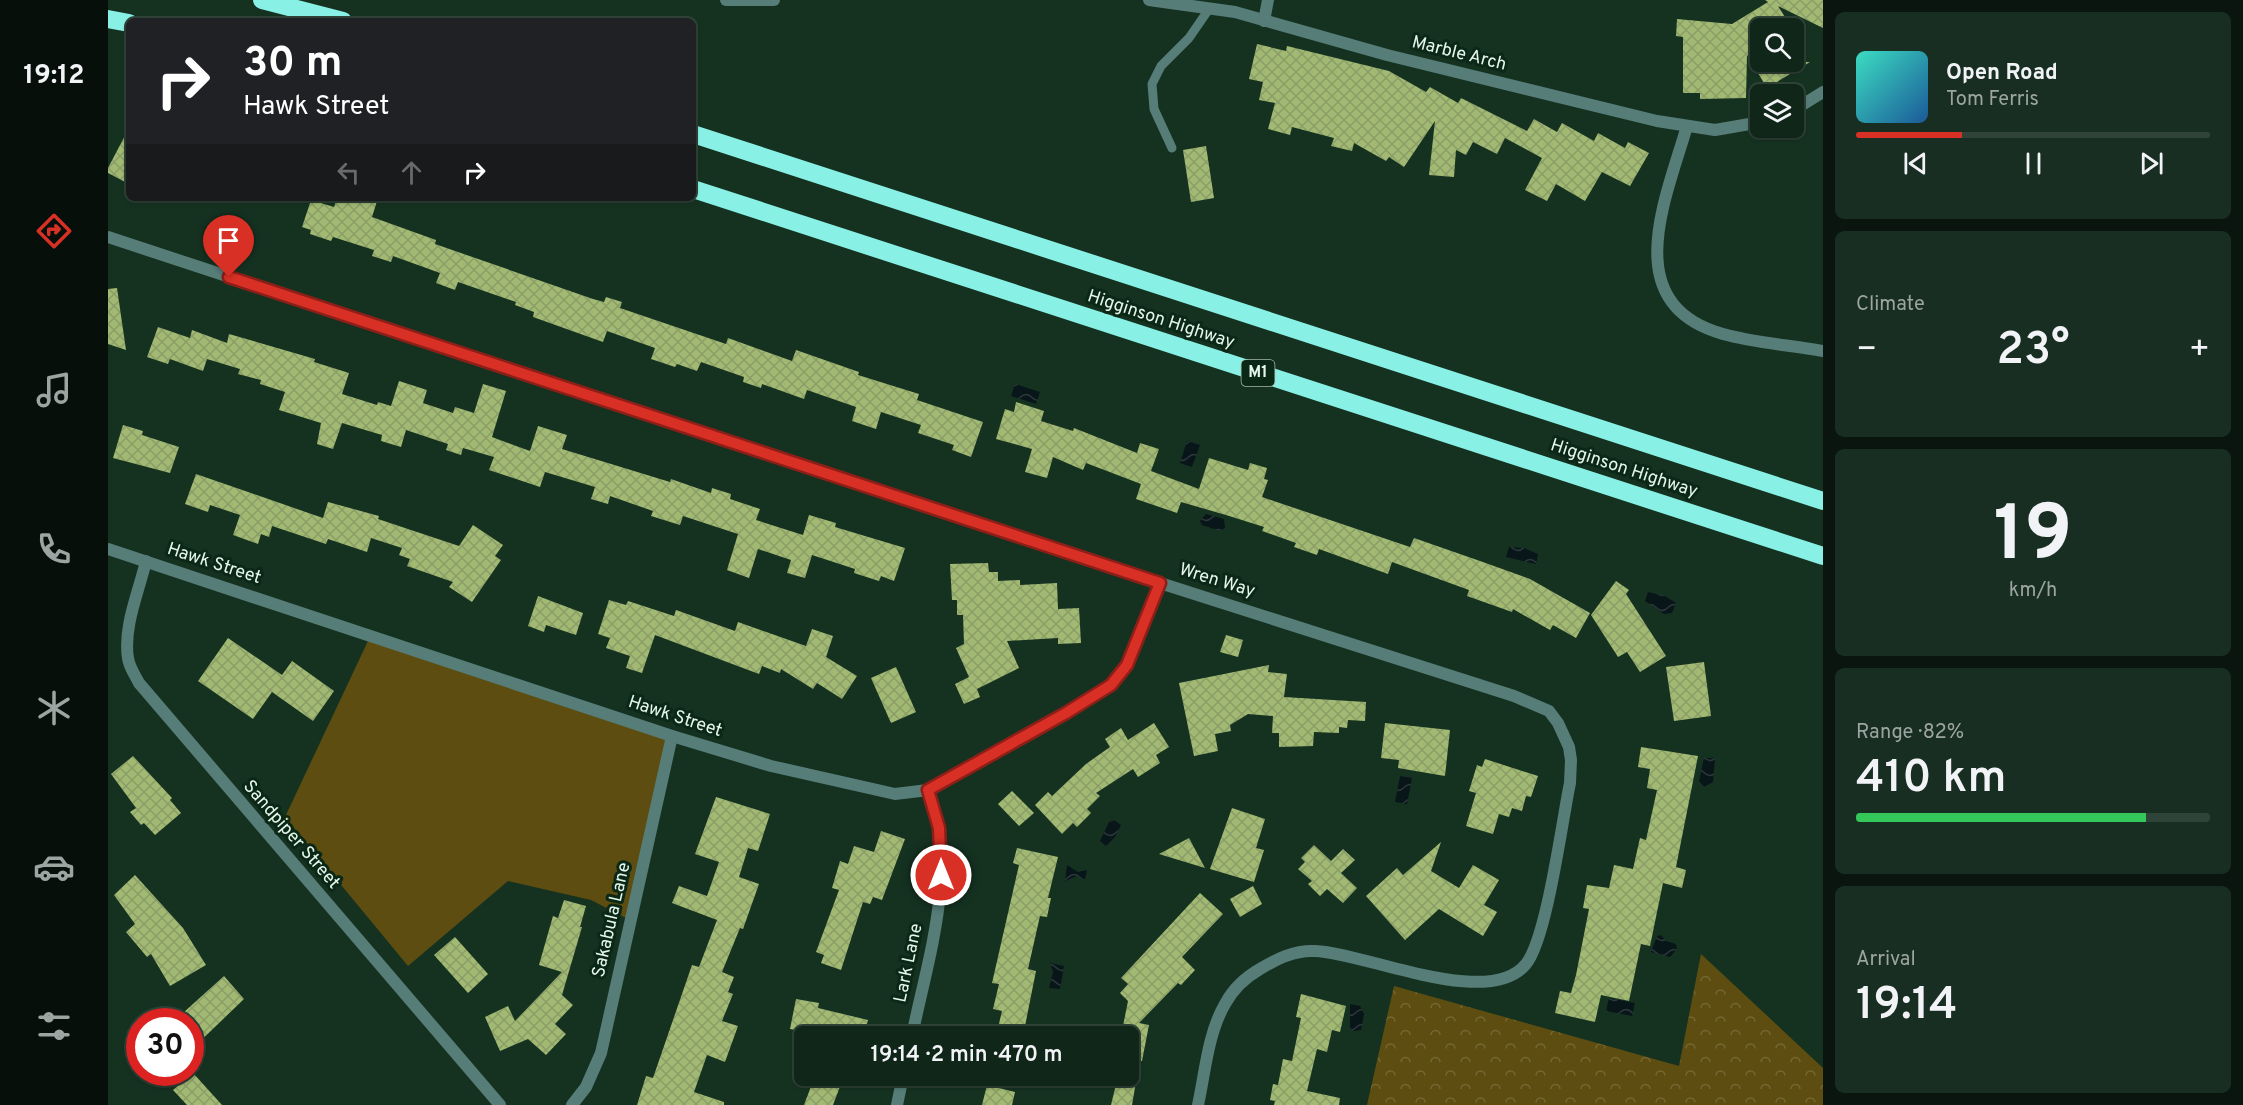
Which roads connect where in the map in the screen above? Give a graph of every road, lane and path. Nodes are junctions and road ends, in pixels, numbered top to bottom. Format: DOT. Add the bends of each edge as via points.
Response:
graph roads {
  1 [pos="262,0"];
  2 [pos="726,0"];
  3 [pos="774,0"];
  4 [pos="1149,0"];
  5 [pos="1268,0"];
  6 [pos="1209,9"];
  7 [pos="331,18"];
  8 [pos="108,19"];
  9 [pos="1264,21"];
  10 [pos="126,22"];
  11 [pos="1823,92"];
  12 [pos="1804,104"];
  13 [pos="1750,124"];
  14 [pos="1687,126"];
  15 [pos="696,135"];
  16 [pos="1172,148"];
  17 [pos="696,190"];
  18 [pos="108,237"];
  19 [pos="1823,351"];
  20 [pos="1823,501"];
  21 [pos="108,549"];
  22 [pos="1823,556"];
  23 [pos="146,561"];
  24 [pos="1160,583"];
  25 [pos="672,736"];
  26 [pos="928,790"];
  27 [pos="914,1026"];
  28 [pos="901,1086"];
  29 [pos="500,1105"];
  30 [pos="572,1105"];
  31 [pos="897,1105"];
  32 [pos="1198,1105"];
  1 -- 7 [label="highway"];
  2 -- 3 [label="street"];
  4 -- 6 [label="street, Marble Arch"];
  5 -- 9 [label="street"];
  6 -- 9 [label="street, Marble Arch"];
  6 -- 16 [label="lane" via="1189,38 1161,66 1152,84 1154,110"];
  8 -- 10 [label="highway"];
  9 -- 14 [label="street, Marble Arch" via="1547,95"];
  11 -- 12 [label="street"];
  13 -- 14 [label="street, Marble Arch" via="1715,130"];
  14 -- 19 [label="street" via="1656,238 1659,274 1674,306 1688,318 1722,333"];
  15 -- 20 [label="highway, Higginson Highway"];
  17 -- 22 [label="highway, Higginson Highway / M1"];
  18 -- 24 [label="street, Wren Way"];
  21 -- 23 [label="street, Hawk Street"];
  23 -- 25 [label="street, Hawk Street"];
  23 -- 29 [label="street, Sandpiper Street" via="131,620 128,650 130,666 139,683"];
  24 -- 26 [label="street, Hawk Street" via="1127,665 1111,685"];
  24 -- 32 [label="street, Wren Way" via="1531,702 1553,716 1569,747 1571,760 1570,783 1542,923 1527,962 1517,973 1500,980 1482,981 1435,977 1315,951 1275,960 1252,973 1233,990 1223,1006"];
  25 -- 26 [label="street, Hawk Street" via="883,794"];
  25 -- 30 [label="street, Sakabula Lane" via="601,1053 586,1087"];
  26 -- 27 [label="street, Lark Lane" via="939,828 941,875 939,906"];
  28 -- 31 [label="street"];
}
